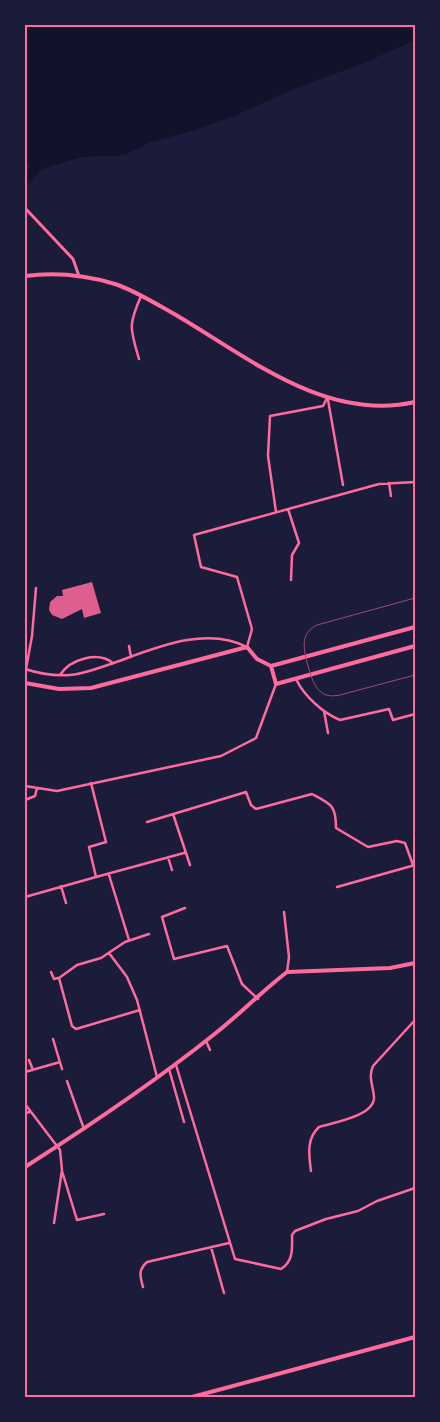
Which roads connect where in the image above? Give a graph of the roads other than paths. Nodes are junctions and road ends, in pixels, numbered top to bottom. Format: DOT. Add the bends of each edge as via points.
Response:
graph roads {
  1 [pos="25,208"];
  2 [pos="25,276"];
  3 [pos="79,276"];
  4 [pos="141,296"];
  5 [pos="140,359"];
  6 [pos="328,398"];
  7 [pos="415,402"];
  8 [pos="415,482"];
  9 [pos="389,483"];
  10 [pos="343,485"];
  11 [pos="391,496"];
  12 [pos="288,509"];
  13 [pos="276,512"];
  14 [pos="291,580"];
  15 [pos="36,588"];
  16 [pos="415,627"];
  17 [pos="128,646"];
  18 [pos="415,646"];
  19 [pos="247,647"];
  20 [pos="132,657"];
  21 [pos="113,663"];
  22 [pos="271,666"];
  23 [pos="25,669"];
  24 [pos="60,675"];
  25 [pos="296,679"];
  26 [pos="25,683"];
  27 [pos="276,684"];
  28 [pos="324,710"];
  29 [pos="415,714"];
  30 [pos="328,733"];
  31 [pos="90,783"];
  32 [pos="25,786"];
  33 [pos="37,788"];
  34 [pos="25,800"];
  35 [pos="173,814"];
  36 [pos="147,822"];
  37 [pos="184,853"];
  38 [pos="168,857"];
  39 [pos="190,865"];
  40 [pos="414,865"];
  41 [pos="172,870"];
  42 [pos="109,874"];
  43 [pos="96,877"];
  44 [pos="61,886"];
  45 [pos="337,887"];
  46 [pos="25,897"];
  47 [pos="66,903"];
  48 [pos="185,908"];
  49 [pos="284,912"];
  50 [pos="149,934"];
  51 [pos="129,940"];
  52 [pos="109,953"];
  53 [pos="415,963"];
  54 [pos="51,972"];
  55 [pos="287,972"];
  56 [pos="59,978"];
  57 [pos="258,999"];
  58 [pos="140,1010"];
  59 [pos="415,1020"];
  60 [pos="53,1039"];
  61 [pos="206,1041"];
  62 [pos="210,1050"];
  63 [pos="28,1060"];
  64 [pos="60,1062"];
  65 [pos="176,1064"];
  66 [pos="62,1069"];
  67 [pos="169,1069"];
  68 [pos="33,1070"];
  69 [pos="25,1072"];
  70 [pos="157,1078"];
  71 [pos="67,1080"];
  72 [pos="25,1104"];
  73 [pos="30,1112"];
  74 [pos="25,1113"];
  75 [pos="184,1122"];
  76 [pos="84,1129"];
  77 [pos="57,1146"];
  78 [pos="25,1167"];
  79 [pos="62,1170"];
  80 [pos="311,1171"];
  81 [pos="415,1188"];
  82 [pos="104,1214"];
  83 [pos="77,1220"];
  84 [pos="54,1223"];
  85 [pos="78,1224"];
  86 [pos="229,1243"];
  87 [pos="211,1247"];
  88 [pos="143,1287"];
  89 [pos="224,1293"];
  90 [pos="415,1337"];
  91 [pos="208,1395"];
  92 [pos="192,1397"];
  1 -- 3 [label="street" via="73,259"];
  2 -- 3 [label="main road"];
  3 -- 4 [label="main road" via="116,284"];
  4 -- 5 [label="street" via="130,328"];
  4 -- 6 [label="main road" via="295,386"];
  6 -- 7 [label="main road" via="371,406"];
  6 -- 10 [label="street"];
  6 -- 13 [label="street" via="322,406 270,416 268,456"];
  8 -- 9 [label="street"];
  9 -- 11 [label="street"];
  9 -- 12 [label="street"];
  12 -- 13 [label="street"];
  12 -- 14 [label="street" via="299,543 292,555"];
  13 -- 19 [label="street" via="194,535 201,566 237,577 241,585 252,629"];
  15 -- 23 [label="street"];
  16 -- 22 [label="main road"];
  17 -- 20 [label="street"];
  18 -- 25 [label="main road"];
  19 -- 20 [label="street" via="210,637"];
  19 -- 22 [label="main road" via="257,659"];
  19 -- 26 [label="main road" via="91,688 59,689"];
  20 -- 21 [label="street"];
  21 -- 24 [label="street" via="72,675"];
  21 -- 24 [label="street" via="106,657 95,656 65,667"];
  22 -- 27 [label="main road"];
  23 -- 24 [label="street"];
  25 -- 27 [label="main road"];
  25 -- 28 [label="street"];
  27 -- 31 [label="street" via="256,738 242,746 221,756"];
  28 -- 29 [label="street" via="340,720 389,709 393,720"];
  28 -- 30 [label="street"];
  31 -- 33 [label="street" via="57,791"];
  31 -- 43 [label="street" via="106,842 89,847"];
  32 -- 33 [label="street"];
  33 -- 34 [label="street" via="35,796"];
  35 -- 36 [label="street"];
  35 -- 37 [label="street"];
  35 -- 40 [label="street" via="246,792 256,809 312,794 331,805 336,814 336,828 368,847 397,841 405,843"];
  37 -- 38 [label="street"];
  37 -- 39 [label="street"];
  38 -- 41 [label="street"];
  38 -- 42 [label="street"];
  40 -- 45 [label="street"];
  42 -- 43 [label="street"];
  42 -- 51 [label="street"];
  43 -- 44 [label="street"];
  44 -- 46 [label="street"];
  44 -- 47 [label="street"];
  48 -- 57 [label="street" via="162,917 174,959 227,946 242,984"];
  49 -- 55 [label="street" via="289,949"];
  50 -- 51 [label="street"];
  51 -- 52 [label="street"];
  52 -- 56 [label="street" via="77,964"];
  52 -- 58 [label="street" via="127,977"];
  53 -- 55 [label="main road" via="390,968"];
  54 -- 56 [label="street" via="54,979"];
  55 -- 57 [label="main road"];
  56 -- 58 [label="street" via="72,1026 76,1029"];
  57 -- 61 [label="main road"];
  58 -- 70 [label="street"];
  59 -- 80 [label="street" via="373,1066 370,1073 372,1103 360,1114 315,1130 310,1142"];
  60 -- 64 [label="street"];
  61 -- 62 [label="street"];
  61 -- 65 [label="main road"];
  63 -- 68 [label="street"];
  64 -- 66 [label="street"];
  64 -- 68 [label="street"];
  65 -- 67 [label="main road"];
  65 -- 86 [label="street"];
  67 -- 70 [label="main road"];
  67 -- 75 [label="street"];
  68 -- 69 [label="street"];
  70 -- 76 [label="main road"];
  71 -- 76 [label="street"];
  72 -- 73 [label="street"];
  73 -- 74 [label="street"];
  73 -- 77 [label="street"];
  76 -- 77 [label="main road"];
  77 -- 78 [label="main road"];
  77 -- 79 [label="street"];
  79 -- 83 [label="street"];
  79 -- 84 [label="street"];
  81 -- 86 [label="street" via="296,1231 292,1235 292,1253 286,1266 281,1268 235,1259"];
  82 -- 83 [label="street"];
  83 -- 85 [label="street"];
  86 -- 87 [label="street"];
  87 -- 88 [label="street" via="141,1266 139,1272"];
  87 -- 89 [label="street"];
  90 -- 91 [label="main road"];
  91 -- 92 [label="main road"];
}
